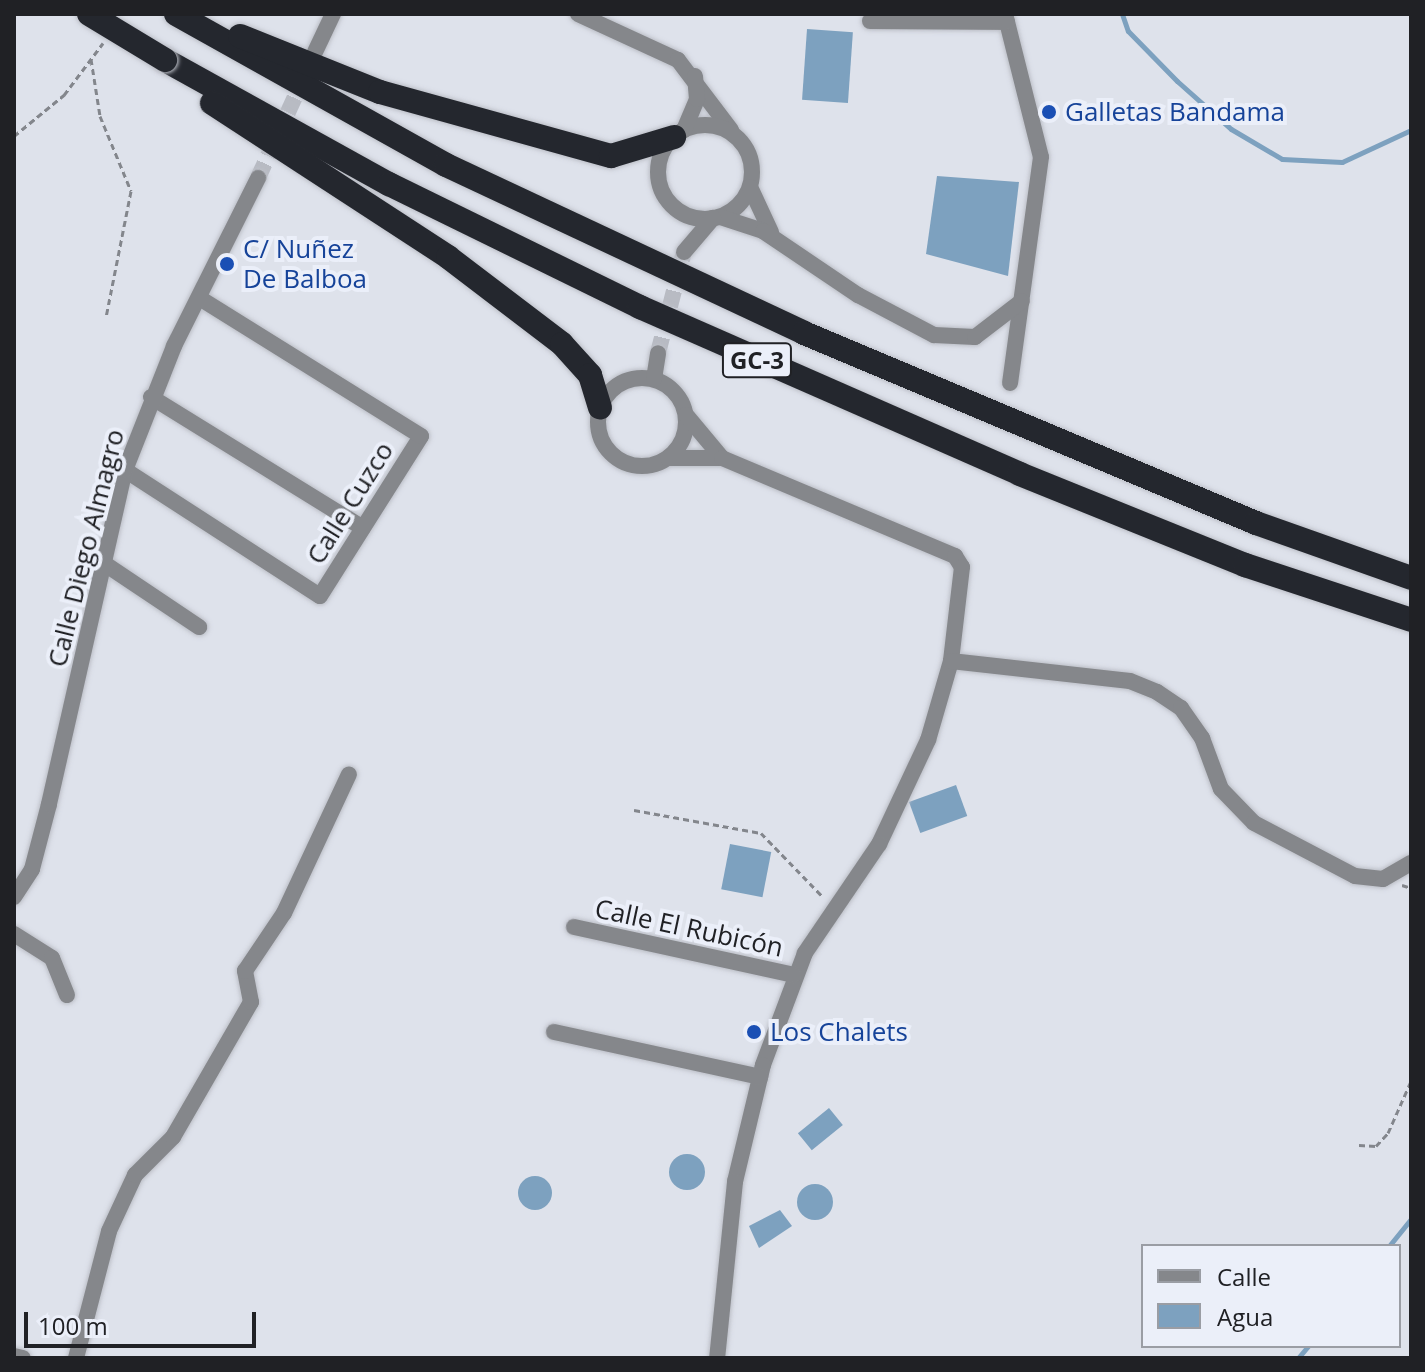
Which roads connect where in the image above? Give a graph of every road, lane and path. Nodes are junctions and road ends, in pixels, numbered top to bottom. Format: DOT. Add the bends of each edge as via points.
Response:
graph roads {
  1 [pos="89,14"];
  2 [pos="333,14"];
  3 [pos="578,14"];
  4 [pos="188,17"];
  5 [pos="1006,18"];
  6 [pos="870,21"];
  7 [pos="114,35"];
  8 [pos="315,52"];
  9 [pos="91,59"];
  10 [pos="162,64"];
  11 [pos="695,76"];
  12 [pos="679,133"];
  13 [pos="734,135"];
  14 [pos="14,136"];
  15 [pos="258,178"];
  16 [pos="750,187"];
  17 [pos="678,210"];
  18 [pos="716,217"];
  19 [pos="776,239"];
  20 [pos="199,298"];
  21 [pos="1022,301"];
  22 [pos="106,317"];
  23 [pos="658,353"];
  24 [pos="654,379"];
  25 [pos="1010,383"];
  26 [pos="151,397"];
  27 [pos="600,407"];
  28 [pos="686,415"];
  29 [pos="668,458"];
  30 [pos="722,458"];
  31 [pos="125,470"];
  32 [pos="363,528"];
  33 [pos="102,562"];
  34 [pos="1393,568"];
  35 [pos="1411,578"];
  36 [pos="1411,620"];
  37 [pos="199,627"];
  38 [pos="951,661"];
  39 [pos="349,774"];
  40 [pos="634,810"];
  41 [pos="1411,863"];
  42 [pos="14,897"];
  43 [pos="834,909"];
  44 [pos="574,927"];
  45 [pos="14,934"];
  46 [pos="794,975"];
  47 [pos="67,995"];
  48 [pos="554,1032"];
  49 [pos="760,1077"];
  50 [pos="1411,1081"];
  51 [pos="1359,1145"];
  52 [pos="14,1356"];
  53 [pos="23,1358"];
  54 [pos="76,1358"];
  55 [pos="717,1358"];
  1 -- 7 [label="highway, GC-3, bridge"];
  2 -- 8 [label="street"];
  3 -- 11 [label="street" via="661,50"];
  4 -- 12 [label="highway" via="329,75 611,156"];
  4 -- 34 [label="highway, GC-3" via="446,165 790,327 1256,523"];
  5 -- 6 [label="street"];
  5 -- 21 [label="street" via="1041,157"];
  7 -- 9 [label="path"];
  7 -- 10 [label="highway, GC-3, bridge"];
  9 -- 14 [label="path" via="64,95"];
  9 -- 22 [label="path" via="100,116 131,191"];
  10 -- 27 [label="highway" via="448,257 551,335 590,375"];
  10 -- 36 [label="highway, GC-3" via="389,184 640,307 1020,474"];
  11 -- 12 [label="street" via="695,108"];
  11 -- 13 [label="street"];
  12 -- 13 [label="street" via="710,125"];
  12 -- 17 [label="street" via="658,174"];
  13 -- 16 [label="street" via="751,158"];
  15 -- 20 [label="street, Calle Diego Almagro"];
  16 -- 18 [label="street"];
  16 -- 19 [label="street"];
  17 -- 18 [label="street"];
  17 -- 18 [label="street" via="684,252"];
  18 -- 19 [label="street"];
  19 -- 21 [label="street" via="858,295 934,335 975,337"];
  20 -- 26 [label="street, Calle Diego Almagro"];
  20 -- 32 [label="street, Calle Cuzco" via="421,436"];
  21 -- 25 [label="street"];
  23 -- 24 [label="street"];
  24 -- 27 [label="street" via="628,380"];
  24 -- 28 [label="street" via="675,393"];
  26 -- 31 [label="street, Calle Diego Almagro"];
  26 -- 32 [label="street"];
  27 -- 29 [label="street" via="599,435 615,458 641,467"];
  28 -- 29 [label="street" via="683,439"];
  28 -- 30 [label="street"];
  29 -- 30 [label="street"];
  30 -- 38 [label="street" via="955,556 962,583"];
  31 -- 32 [label="street, Calle Cuzco" via="320,596"];
  31 -- 33 [label="street, Calle Diego Almagro"];
  33 -- 37 [label="street"];
  33 -- 42 [label="street, Calle Diego Almagro" via="32,869"];
  34 -- 35 [label="highway, GC-3"];
  38 -- 41 [label="street" via="1130,681 1157,692 1181,708 1202,738 1221,789 1254,823 1355,876 1383,879"];
  38 -- 43 [label="street" via="928,740 879,844"];
  39 -- 54 [label="street" via="284,913 245,971 251,1002 173,1137 135,1175 109,1231"];
  40 -- 43 [label="path" via="761,833"];
  43 -- 46 [label="street"];
  44 -- 46 [label="street, Calle El Rubicón"];
  45 -- 47 [label="street" via="52,958"];
  46 -- 49 [label="street"];
  48 -- 49 [label="street"];
  49 -- 55 [label="street" via="735,1182"];
  50 -- 51 [label="path" via="1388,1133 1376,1146"];
  52 -- 53 [label="street"];
}
